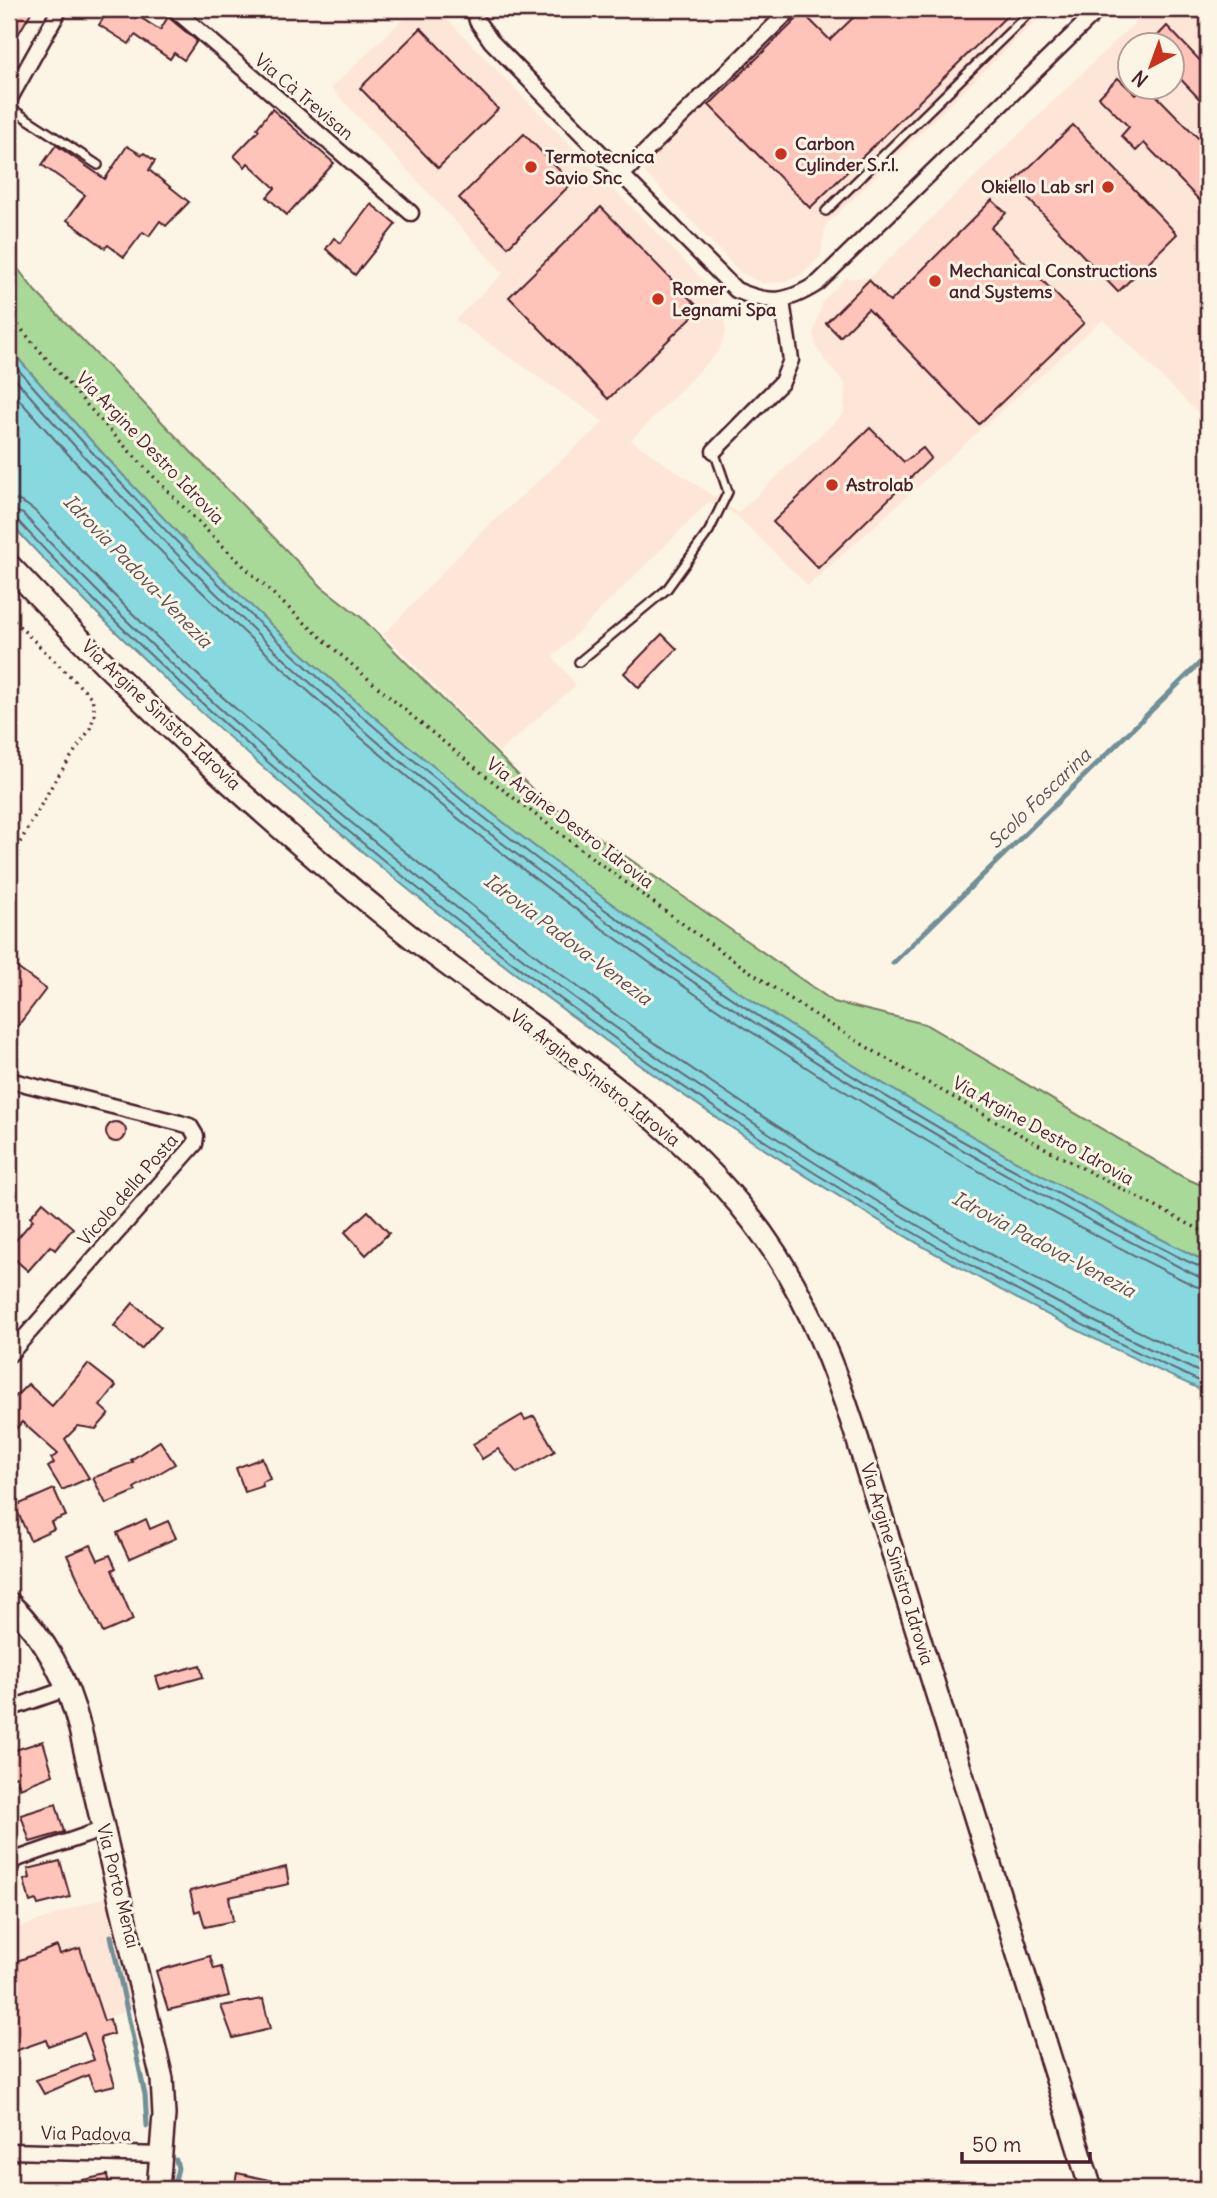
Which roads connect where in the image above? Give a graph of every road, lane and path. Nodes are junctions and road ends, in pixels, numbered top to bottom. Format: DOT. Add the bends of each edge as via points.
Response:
graph roads {
  1 [pos="60,9"];
  2 [pos="174,9"];
  3 [pos="474,9"];
  4 [pos="791,9"];
  5 [pos="1033,9"];
  6 [pos="1099,9"];
  7 [pos="9,100"];
  8 [pos="9,107"];
  9 [pos="98,164"];
  10 [pos="622,175"];
  11 [pos="826,211"];
  12 [pos="411,213"];
  13 [pos="782,301"];
  14 [pos="9,314"];
  15 [pos="714,451"];
  16 [pos="9,565"];
  17 [pos="9,615"];
  18 [pos="579,662"];
  19 [pos="9,862"];
  20 [pos="9,1080"];
  21 [pos="1208,1234"];
  22 [pos="9,1354"];
  23 [pos="9,1603"];
  24 [pos="69,1688"];
  25 [pos="9,1709"];
  26 [pos="104,1829"];
  27 [pos="9,1870"];
  28 [pos="9,2151"];
  29 [pos="163,2155"];
  30 [pos="158,2189"];
  31 [pos="1091,2189"];
  1 -- 7 [label="street"];
  2 -- 12 [label="street, Via Cà Trevisan"];
  3 -- 10 [label="street" via="491,41"];
  4 -- 10 [label="street"];
  5 -- 11 [label="lane"];
  6 -- 13 [label="street" via="818,283"];
  8 -- 9 [label="lane"];
  10 -- 13 [label="street" via="736,290 756,299"];
  13 -- 15 [label="street" via="791,360 782,382"];
  14 -- 21 [label="path, Via Argine Destro Idrovia" via="195,518 395,704 520,805 741,966 844,1033 948,1095"];
  15 -- 18 [label="lane" via="728,492 709,531 667,589"];
  16 -- 31 [label="main road, Via Argine Sinistro Idrovia" via="115,673 319,860 398,927 677,1140 775,1252 816,1324 855,1428"];
  17 -- 19 [label="path" via="92,698 95,713 90,729"];
  20 -- 22 [label="street, Vicolo della Posta" via="180,1123 190,1126 196,1136 195,1144"];
  23 -- 24 [label="main road, Via Porto Menai" via="41,1638"];
  24 -- 25 [label="street"];
  24 -- 26 [label="main road, Via Porto Menai"];
  26 -- 27 [label="street" via="15,1860"];
  26 -- 29 [label="main road, Via Porto Menai" via="162,2079"];
  28 -- 29 [label="street, Via Padova"];
  29 -- 30 [label="main road, Via Porto Menai"];
}
